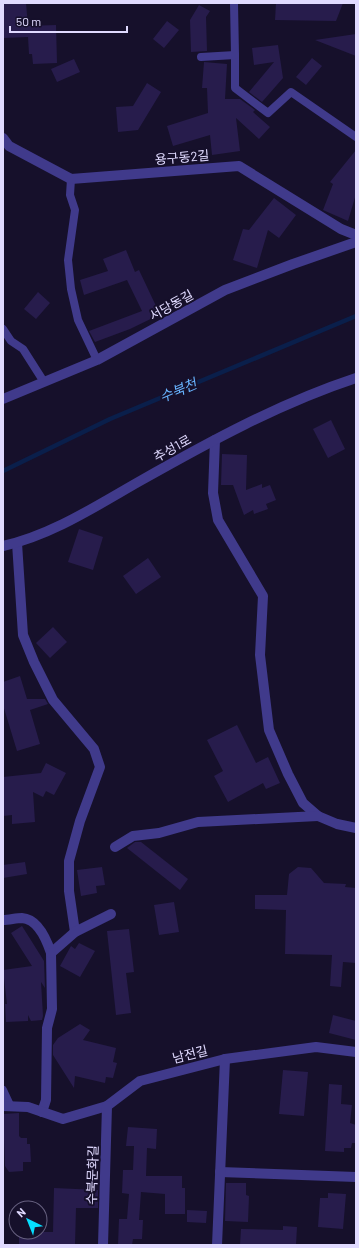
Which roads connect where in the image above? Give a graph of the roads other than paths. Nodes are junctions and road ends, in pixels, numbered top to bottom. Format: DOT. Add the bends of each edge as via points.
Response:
graph roads {
  1 [pos="234,3"];
  2 [pos="235,55"];
  3 [pos="201,57"];
  4 [pos="356,137"];
  5 [pos="3,138"];
  6 [pos="71,179"];
  7 [pos="356,235"];
  8 [pos="356,242"];
  9 [pos="3,329"];
  10 [pos="97,360"];
  11 [pos="356,378"];
  12 [pos="44,382"];
  13 [pos="3,399"];
  14 [pos="215,440"];
  15 [pos="17,543"];
  16 [pos="3,546"];
  17 [pos="318,816"];
  18 [pos="356,828"];
  19 [pos="115,848"];
  20 [pos="111,914"];
  21 [pos="3,920"];
  22 [pos="75,932"];
  23 [pos="51,954"];
  24 [pos="356,1052"];
  25 [pos="224,1058"];
  26 [pos="3,1090"];
  27 [pos="7,1106"];
  28 [pos="107,1106"];
  29 [pos="42,1112"];
  30 [pos="220,1172"];
  31 [pos="356,1177"];
  32 [pos="103,1245"];
  33 [pos="216,1245"];
  1 -- 2 [label="lane"];
  2 -- 3 [label="lane"];
  2 -- 4 [label="lane" via="235,88 268,113 291,92"];
  5 -- 6 [label="street" via="9,146"];
  6 -- 7 [label="street, 용구동2길" via="239,166 340,229"];
  6 -- 10 [label="lane" via="70,195 75,210 68,260 70,289 78,320"];
  8 -- 10 [label="street, 서당동길" via="225,290"];
  9 -- 12 [label="lane" via="11,341 23,349"];
  10 -- 12 [label="street, 서당동길"];
  11 -- 14 [label="street, 추성1로" via="320,390"];
  12 -- 13 [label="street, 서당동길"];
  14 -- 15 [label="street, 추성1로" via="54,529"];
  14 -- 17 [label="street" via="213,493 218,520 263,596 260,655 268,730 303,803"];
  15 -- 16 [label="street, 추성1로"];
  15 -- 22 [label="street" via="23,635 53,700 94,749 100,767 80,821 69,861"];
  17 -- 18 [label="street"];
  17 -- 19 [label="street" via="198,822 159,833 133,836"];
  20 -- 22 [label="street"];
  21 -- 23 [label="street" via="23,918 34,923"];
  22 -- 23 [label="street"];
  23 -- 29 [label="street" via="52,1009 47,1028 46,1095"];
  24 -- 25 [label="street, 남전길" via="316,1047"];
  25 -- 28 [label="street, 남전길" via="140,1081"];
  25 -- 30 [label="street"];
  26 -- 27 [label="lane"];
  27 -- 29 [label="street, 남전길" via="28,1107"];
  28 -- 29 [label="street, 남전길" via="62,1118"];
  28 -- 32 [label="street, 수북문화길"];
  30 -- 31 [label="street"];
  30 -- 33 [label="street"];
}
